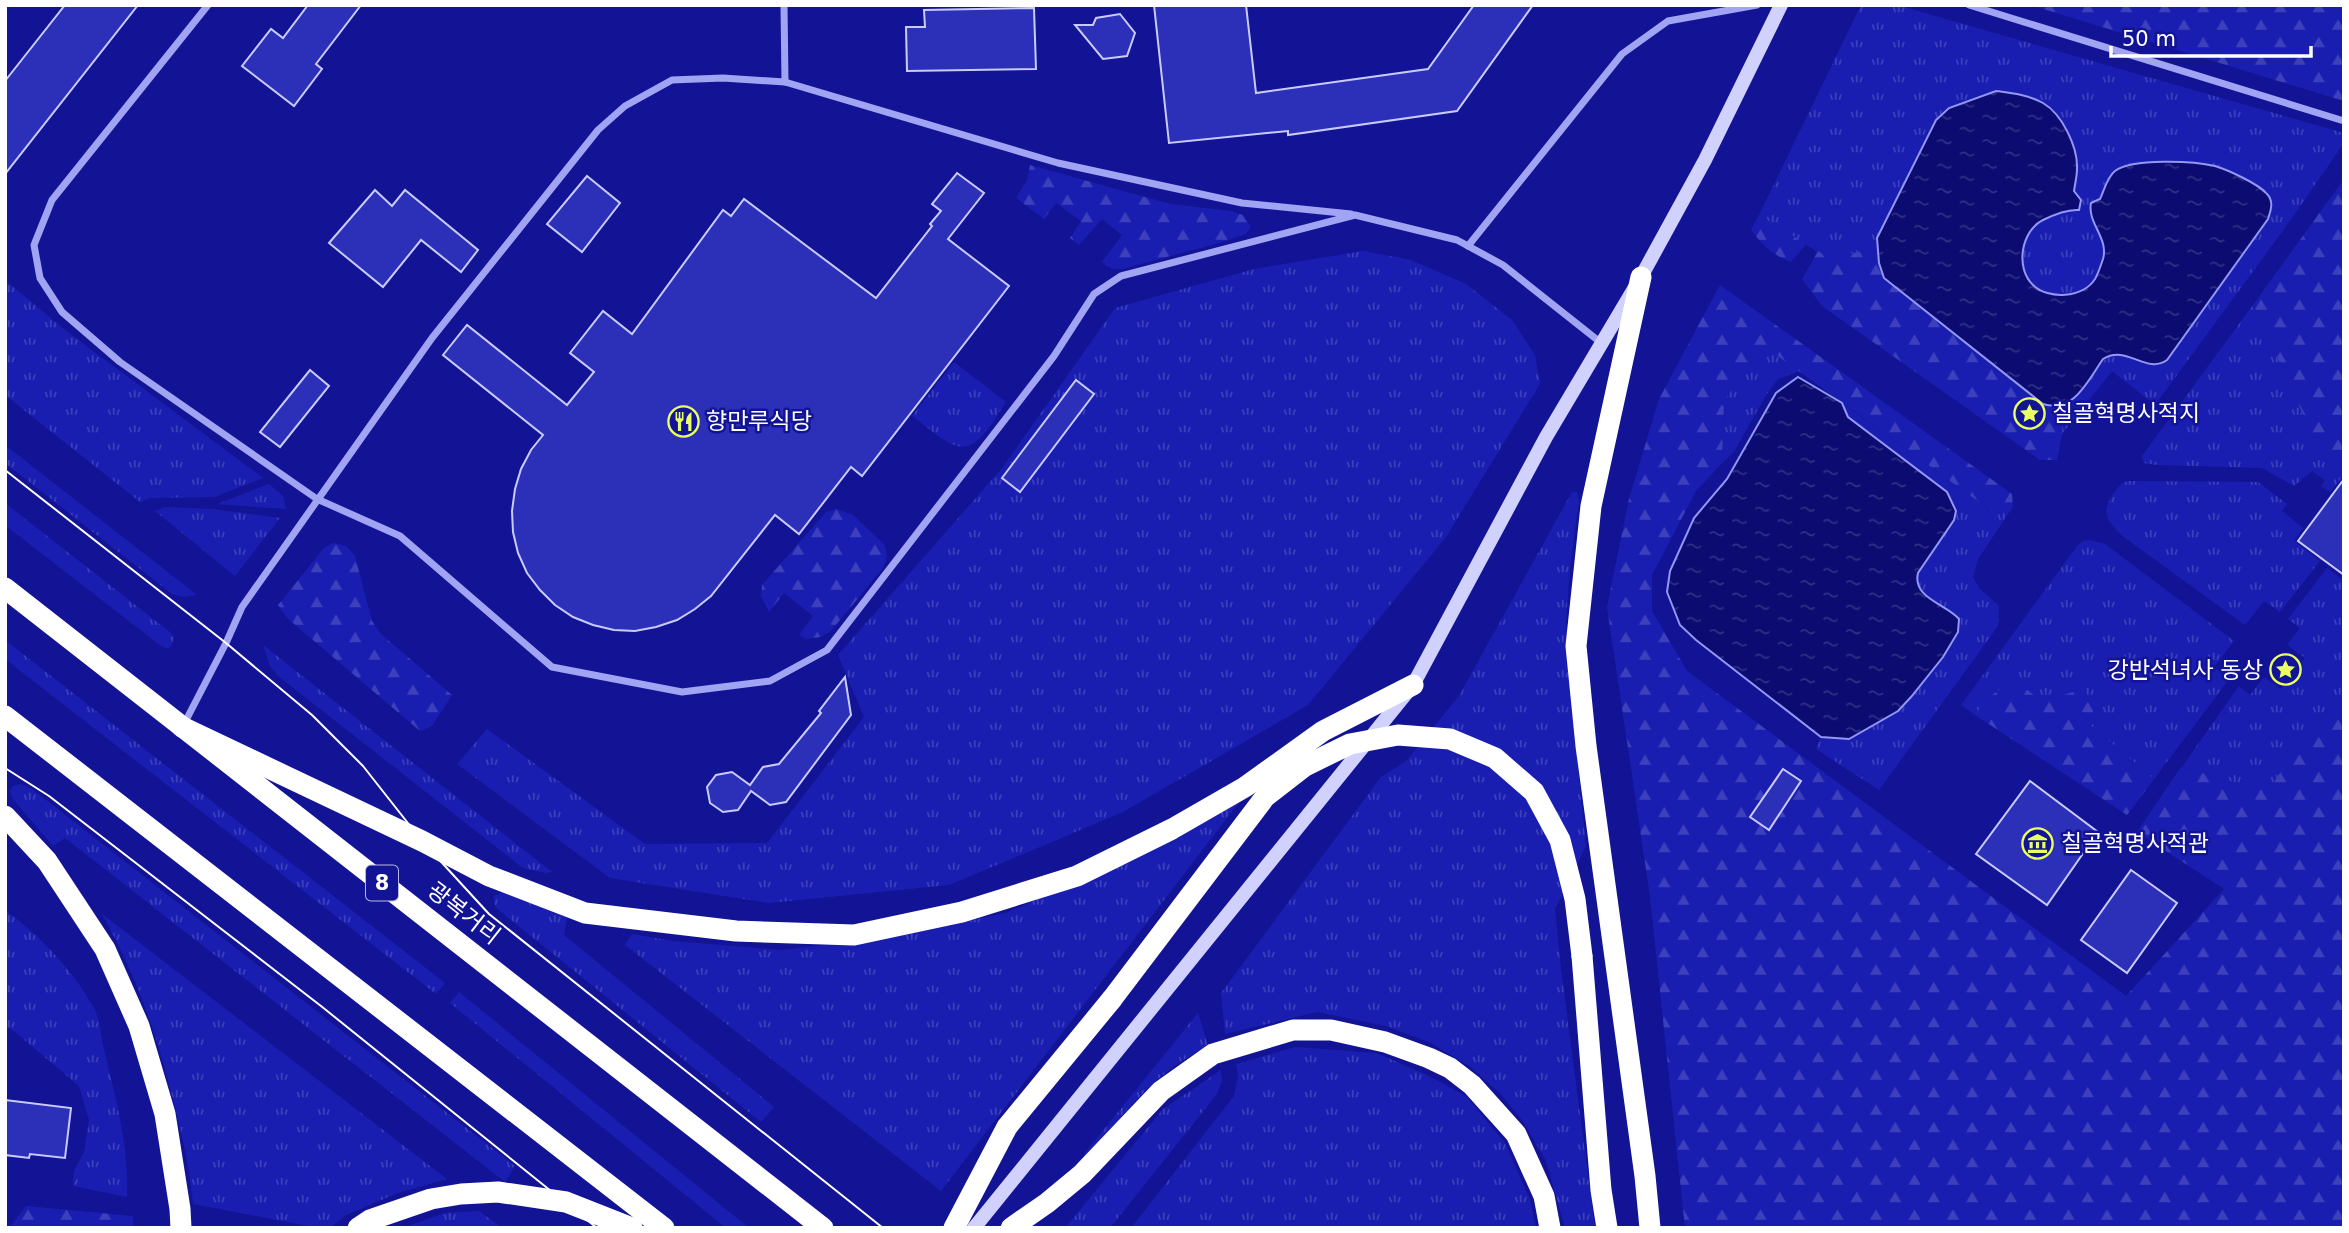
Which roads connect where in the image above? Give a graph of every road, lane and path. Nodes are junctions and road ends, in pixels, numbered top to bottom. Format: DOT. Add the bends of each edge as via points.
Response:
graph roads {
  1 [pos="208,5"];
  2 [pos="784,5"];
  3 [pos="1757,5"];
  4 [pos="1781,5"];
  5 [pos="1969,5"];
  6 [pos="785,82"];
  7 [pos="2344,121"];
  8 [pos="1355,215"];
  9 [pos="1468,246"];
  10 [pos="1641,277"];
  11 [pos="1600,342"];
  12 [pos="317,499"];
  13 [pos="5,588"];
  14 [pos="1413,685"];
  15 [pos="5,716"];
  16 [pos="182,727"];
  17 [pos="5,816"];
  18 [pos="181,1228"];
  19 [pos="358,1228"];
  20 [pos="632,1228"];
  21 [pos="664,1228"];
  22 [pos="823,1228"];
  23 [pos="954,1228"];
  24 [pos="974,1228"];
  25 [pos="1012,1228"];
  26 [pos="1550,1228"];
  27 [pos="1606,1228"];
  28 [pos="1650,1228"];
  1 -- 12 [label="street" via="52,200 34,245 40,278 62,312 120,362"];
  2 -- 6 [label="street"];
  3 -- 9 [label="street" via="1668,21 1622,54"];
  4 -- 10 [label="street"];
  5 -- 7 [label="street"];
  6 -- 8 [label="street" via="1058,163 1242,203"];
  6 -- 12 [label="street" via="672,80 625,106 598,130 432,338"];
  8 -- 9 [label="street"];
  8 -- 12 [label="street" via="1121,276 1094,294 1054,356 827,650 770,681 682,692 552,667 400,536"];
  9 -- 11 [label="street" via="1503,265"];
  10 -- 11 [label="street"];
  10 -- 28 [label="highway" via="1591,506 1576,646"];
  11 -- 14 [label="street"];
  12 -- 16 [label="street" via="242,607"];
  13 -- 16 [label="highway, 광복거리 / 8"];
  14 -- 16 [label="highway" via="1323,731 1245,787 1172,830 1077,876 962,912 854,935 736,931 585,913 489,876"];
  14 -- 24 [label="street"];
  15 -- 21 [label="highway"];
  16 -- 22 [label="highway, 광복거리 / 8"];
  17 -- 18 [label="highway" via="47,861 105,949 139,1026 165,1114"];
  19 -- 20 [label="highway" via="431,1199 498,1192 566,1202"];
  23 -- 27 [label="highway, bridge" via="1007,1127 1112,999 1265,797 1305,766 1350,744 1398,735 1450,739 1495,758 1534,792 1560,840 1575,899 1582,956"];
  25 -- 26 [label="highway" via="1082,1174 1161,1091 1213,1054 1293,1030 1331,1030 1385,1042 1450,1068 1472,1084 1516,1134 1544,1196"];
}
